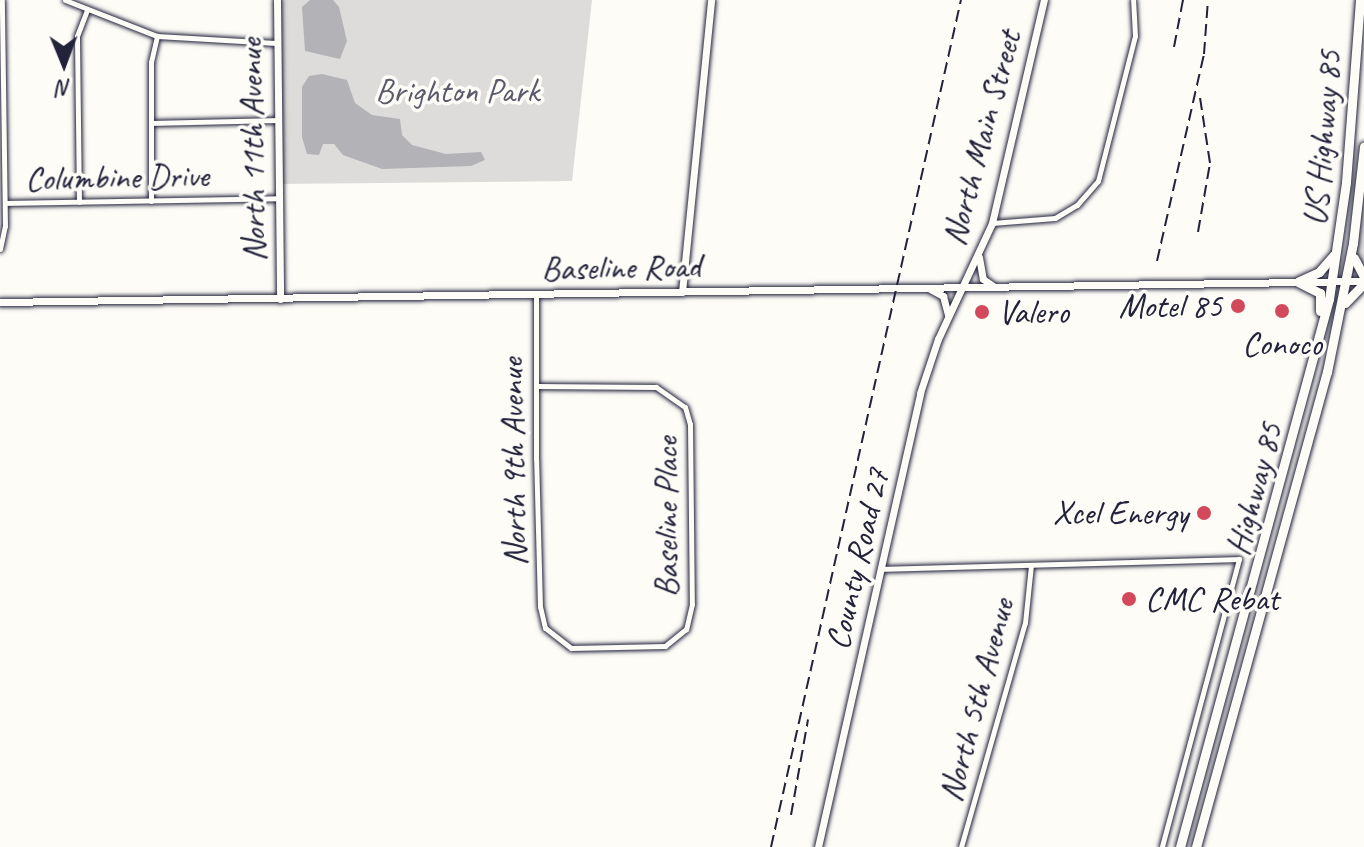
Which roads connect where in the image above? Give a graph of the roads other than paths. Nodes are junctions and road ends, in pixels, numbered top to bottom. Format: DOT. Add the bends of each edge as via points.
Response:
graph roads {
  1 [pos="2,0"];
  2 [pos="65,0"];
  3 [pos="277,0"];
  4 [pos="711,0"];
  5 [pos="1044,0"];
  6 [pos="1133,0"];
  7 [pos="1360,0"];
  8 [pos="87,10"];
  9 [pos="157,36"];
  10 [pos="276,43"];
  11 [pos="2,96"];
  12 [pos="277,120"];
  13 [pos="152,123"];
  14 [pos="1364,147"];
  15 [pos="278,198"];
  16 [pos="151,201"];
  17 [pos="79,202"];
  18 [pos="5,203"];
  19 [pos="992,223"];
  20 [pos="1353,243"];
  21 [pos="0,249"];
  22 [pos="1337,249"];
  23 [pos="979,256"];
  24 [pos="1364,280"];
  25 [pos="1332,281"];
  26 [pos="1347,281"];
  27 [pos="1298,282"];
  28 [pos="962,287"];
  29 [pos="995,287"];
  30 [pos="928,288"];
  31 [pos="682,292"];
  32 [pos="536,294"];
  33 [pos="280,299"];
  34 [pos="0,302"];
  35 [pos="1341,309"];
  36 [pos="948,317"];
  37 [pos="1320,333"];
  38 [pos="536,386"];
  39 [pos="1031,565"];
  40 [pos="880,569"];
  41 [pos="545,628"];
  42 [pos="818,847"];
  43 [pos="961,847"];
  44 [pos="1162,847"];
  45 [pos="1180,847"];
  46 [pos="1196,847"];
  1 -- 11 [label="street"];
  2 -- 8 [label="street"];
  3 -- 10 [label="street, North 11th Avenue"];
  4 -- 31 [label="street"];
  5 -- 19 [label="street, North Main Street"];
  6 -- 19 [label="street" via="1135,36 1098,181 1077,205 1055,218"];
  7 -- 22 [label="highway, US Highway 85"];
  8 -- 9 [label="street"];
  8 -- 17 [label="street" via="77,36"];
  9 -- 10 [label="street"];
  9 -- 13 [label="street" via="151,62"];
  10 -- 12 [label="street, North 11th Avenue"];
  11 -- 18 [label="street"];
  12 -- 13 [label="street"];
  12 -- 15 [label="street, North 11th Avenue"];
  13 -- 16 [label="street"];
  14 -- 20 [label="highway, US Highway 85"];
  15 -- 16 [label="street, Columbine Drive"];
  15 -- 33 [label="street, North 11th Avenue"];
  16 -- 17 [label="street, Columbine Drive"];
  17 -- 18 [label="street, Columbine Drive"];
  18 -- 21 [label="street"];
  19 -- 23 [label="street, North Main Street"];
  20 -- 24 [label="highway" via="1355,265"];
  20 -- 26 [label="highway, US Highway 85"];
  22 -- 25 [label="highway, US Highway 85"];
  22 -- 27 [label="highway" via="1322,270"];
  23 -- 28 [label="street, North Main Street"];
  23 -- 29 [label="street" via="983,279"];
  24 -- 26 [label="street, Baseline Road"];
  24 -- 35 [label="highway"];
  25 -- 26 [label="street, Baseline Road"];
  25 -- 27 [label="street, Baseline Road"];
  25 -- 37 [label="highway, Highway 85"];
  26 -- 35 [label="highway, Highway 85"];
  27 -- 29 [label="street, Baseline Road"];
  27 -- 37 [label="highway" via="1322,297"];
  28 -- 29 [label="street, Baseline Road"];
  28 -- 30 [label="street, Baseline Road"];
  28 -- 36 [label="street, County Road 27"];
  30 -- 31 [label="street, Baseline Road"];
  30 -- 36 [label="street" via="943,296"];
  31 -- 32 [label="street, Baseline Road"];
  32 -- 33 [label="street, Baseline Road"];
  32 -- 38 [label="street, North 9th Avenue"];
  33 -- 34 [label="street, Baseline Road"];
  35 -- 46 [label="highway, Highway 85"];
  36 -- 40 [label="street, County Road 27" via="920,393"];
  37 -- 45 [label="highway, Highway 85"];
  38 -- 41 [label="street, North 9th Avenue" via="540,607"];
  38 -- 41 [label="street, Baseline Place" via="656,387 678,398 690,424 692,604 686,629 665,646 578,649 555,641"];
  39 -- 40 [label="street"];
  39 -- 43 [label="street, North 5th Avenue" via="1025,623"];
  39 -- 44 [label="street" via="1239,559"];
  40 -- 42 [label="street, County Road 27"];
}
